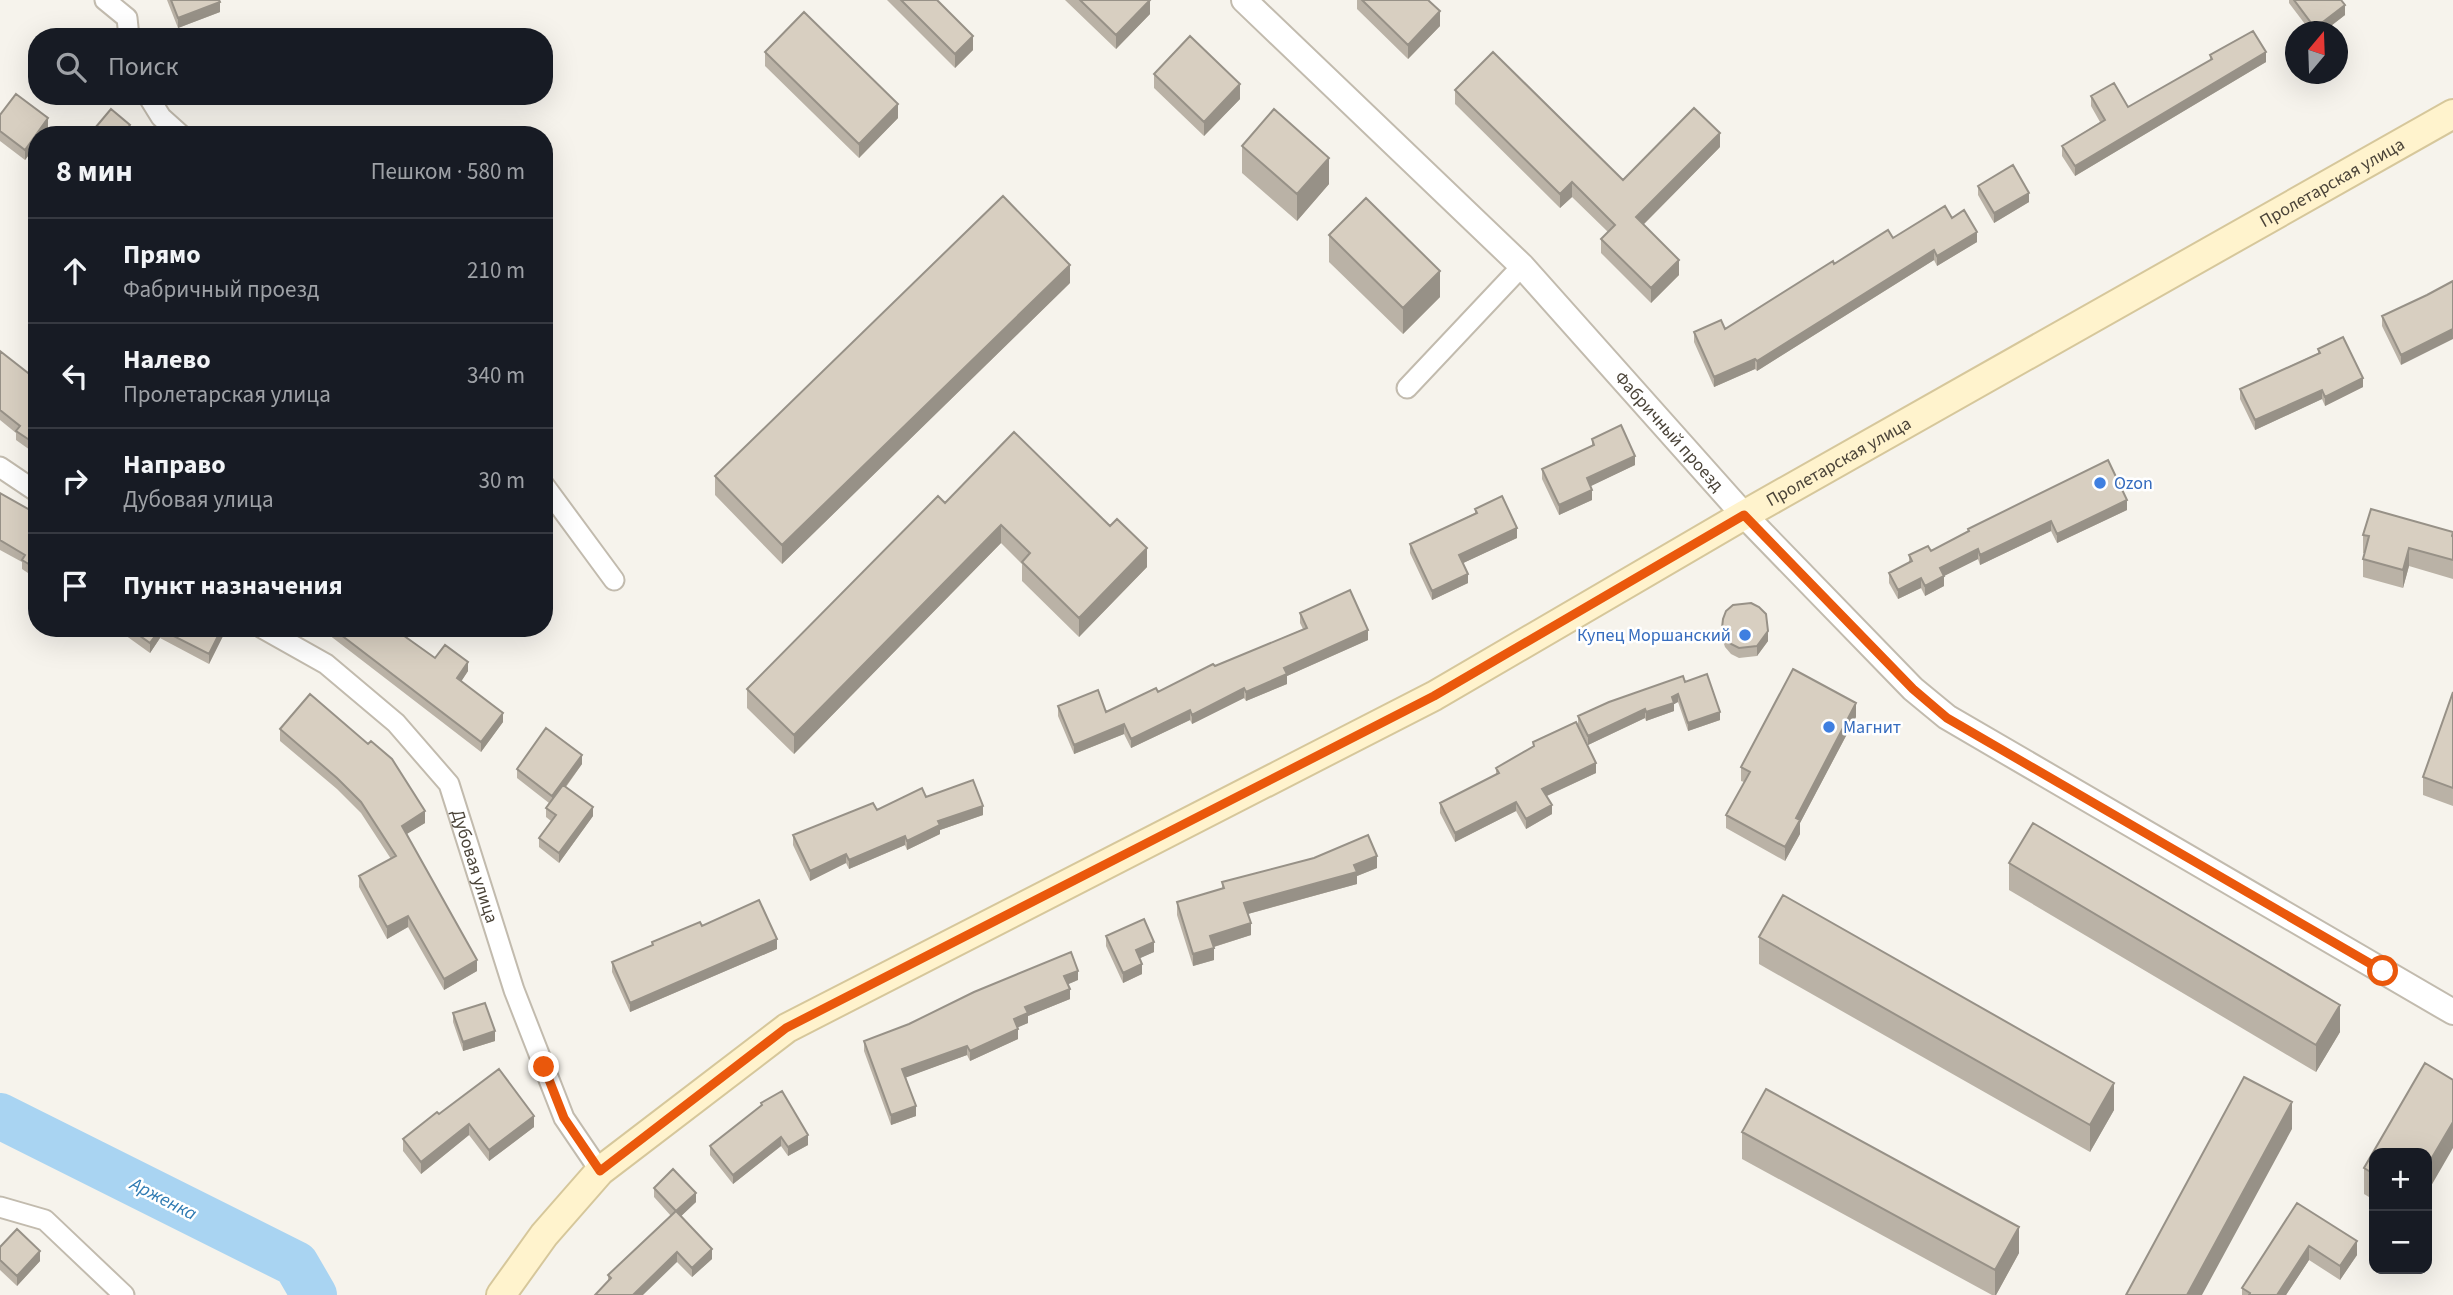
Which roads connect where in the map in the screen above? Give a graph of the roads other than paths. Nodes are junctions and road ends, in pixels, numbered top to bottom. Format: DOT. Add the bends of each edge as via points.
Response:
graph roads {
  1 [pos="105,0"];
  2 [pos="1244,0"];
  3 [pos="128,28"];
  4 [pos="154,105"];
  5 [pos="2453,114"];
  6 [pos="171,126"];
  7 [pos="1522,266"];
  8 [pos="1407,388"];
  9 [pos="0,467"];
  10 [pos="28,486"];
  11 [pos="553,497"];
  12 [pos="1744,515"];
  13 [pos="614,580"];
  14 [pos="278,637"];
  15 [pos="2453,1012"];
  16 [pos="600,1171"];
  17 [pos="0,1207"];
  18 [pos="124,1295"];
  19 [pos="501,1295"];
  1 -- 3 [label="street" via="127,18"];
  2 -- 7 [label="street, Фабричный проезд"];
  4 -- 6 [label="street"];
  5 -- 12 [label="main road, Пролетарская улица"];
  7 -- 8 [label="street"];
  7 -- 12 [label="street, Фабричный проезд"];
  9 -- 10 [label="street"];
  11 -- 13 [label="street"];
  12 -- 15 [label="street, Фабричный проезд" via="1913,689 1947,718"];
  12 -- 16 [label="main road, Пролетарская улица" via="1434,696 786,1028"];
  14 -- 16 [label="street, Дубовая улица" via="326,664 396,723 449,783 514,990 559,1105"];
  16 -- 19 [label="main road, Пролетарская улица" via="544,1235"];
  17 -- 18 [label="street" via="45,1220"];
}
